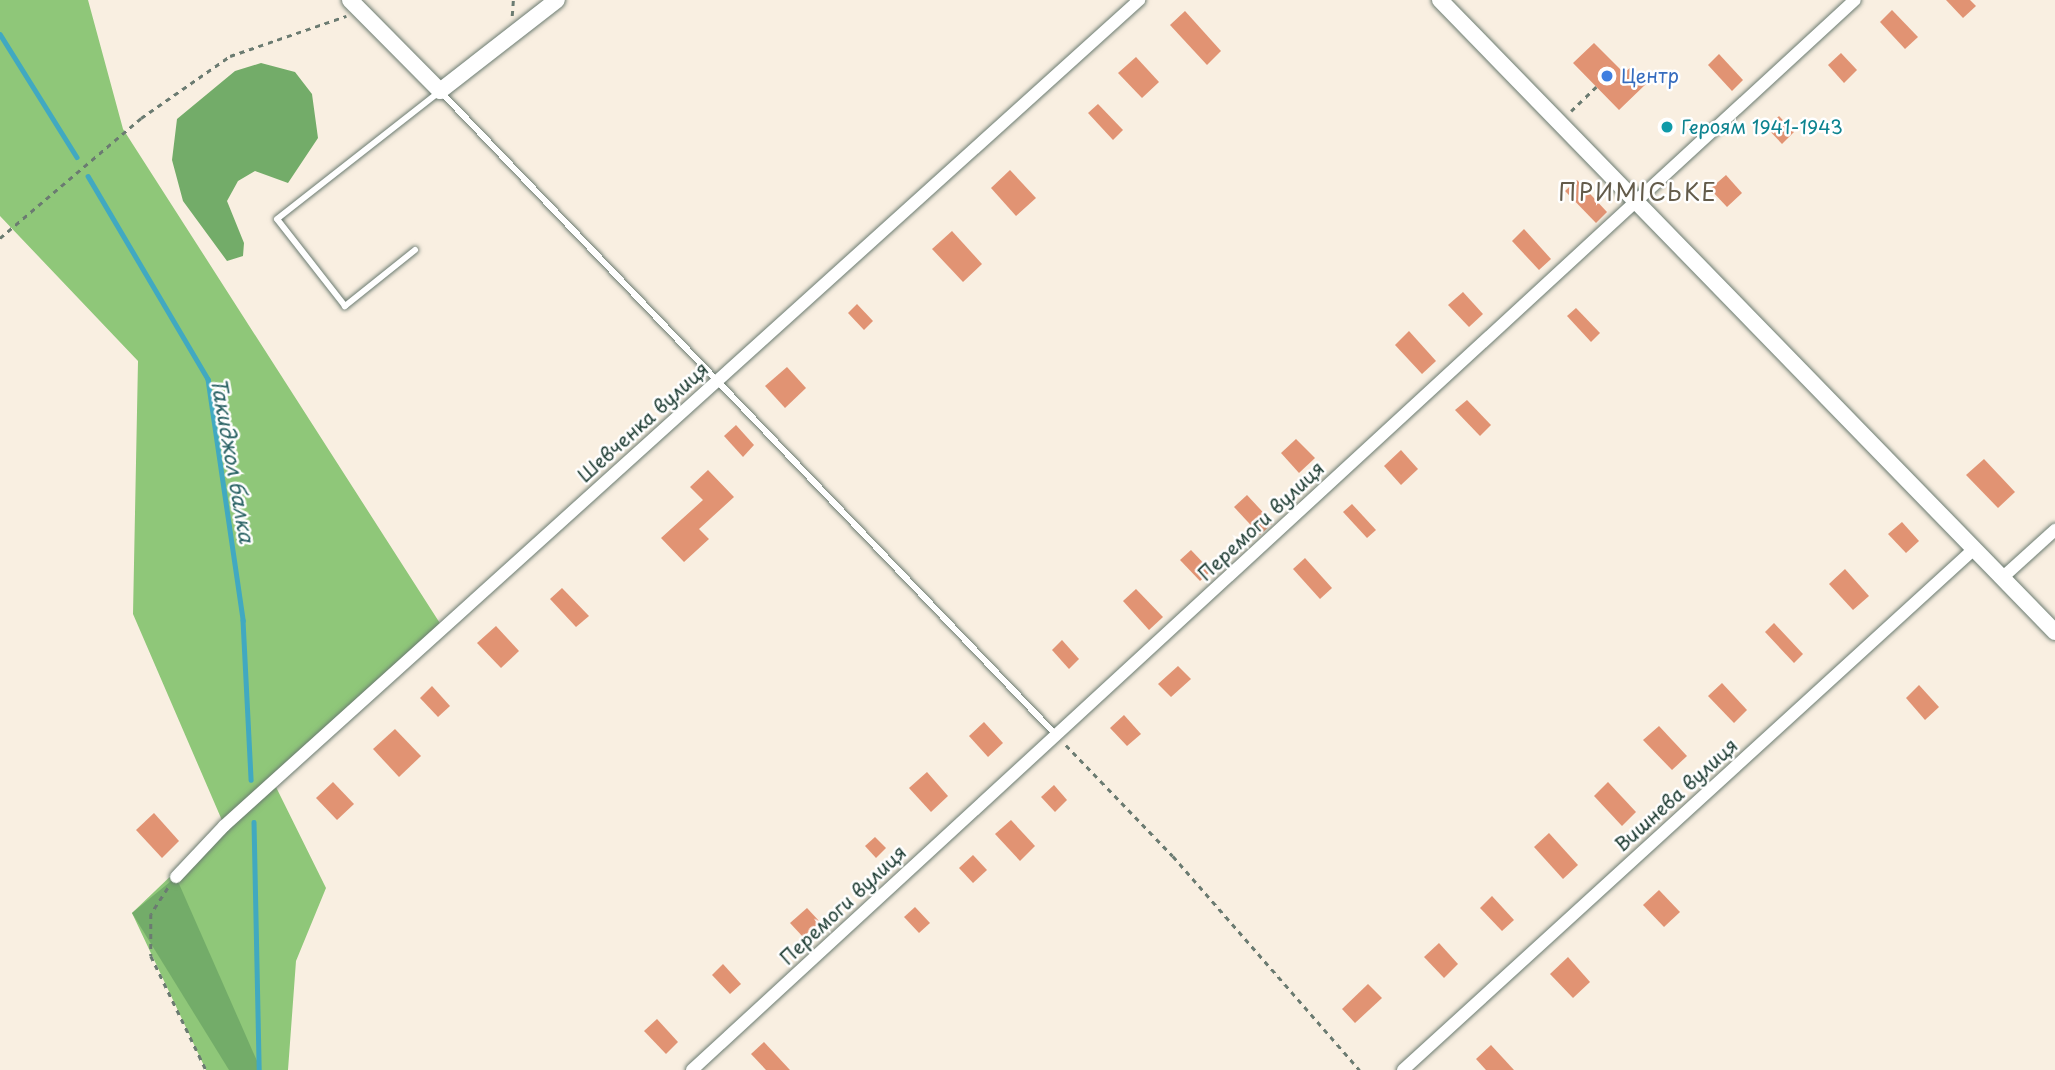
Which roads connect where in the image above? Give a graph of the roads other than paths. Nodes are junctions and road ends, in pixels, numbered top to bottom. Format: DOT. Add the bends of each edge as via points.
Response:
graph roads {
  1 [pos="557,0"];
  2 [pos="1139,0"];
  3 [pos="1440,0"];
  4 [pos="1855,0"];
  5 [pos="354,5"];
  6 [pos="440,91"];
  7 [pos="1637,202"];
  8 [pos="415,250"];
  9 [pos="715,383"];
  10 [pos="2055,530"];
  11 [pos="1974,549"];
  12 [pos="2002,578"];
  13 [pos="2055,632"];
  14 [pos="1056,735"];
  15 [pos="176,877"];
  16 [pos="692,1070"];
  17 [pos="1403,1070"];
  1 -- 6 [label="street"];
  2 -- 9 [label="street, Шевченка вулиця"];
  3 -- 7 [label="street"];
  4 -- 7 [label="street, Перемоги вулиця"];
  5 -- 6 [label="street"];
  6 -- 8 [label="lane" via="277,219 345,306"];
  6 -- 9 [label="lane"];
  7 -- 11 [label="street"];
  7 -- 14 [label="street, Перемоги вулиця"];
  9 -- 14 [label="lane"];
  9 -- 15 [label="street, Шевченка вулиця" via="224,825"];
  10 -- 12 [label="street"];
  11 -- 12 [label="street"];
  11 -- 17 [label="street, Вишнева вулиця"];
  12 -- 13 [label="street"];
  14 -- 16 [label="street, Перемоги вулиця"];
}
